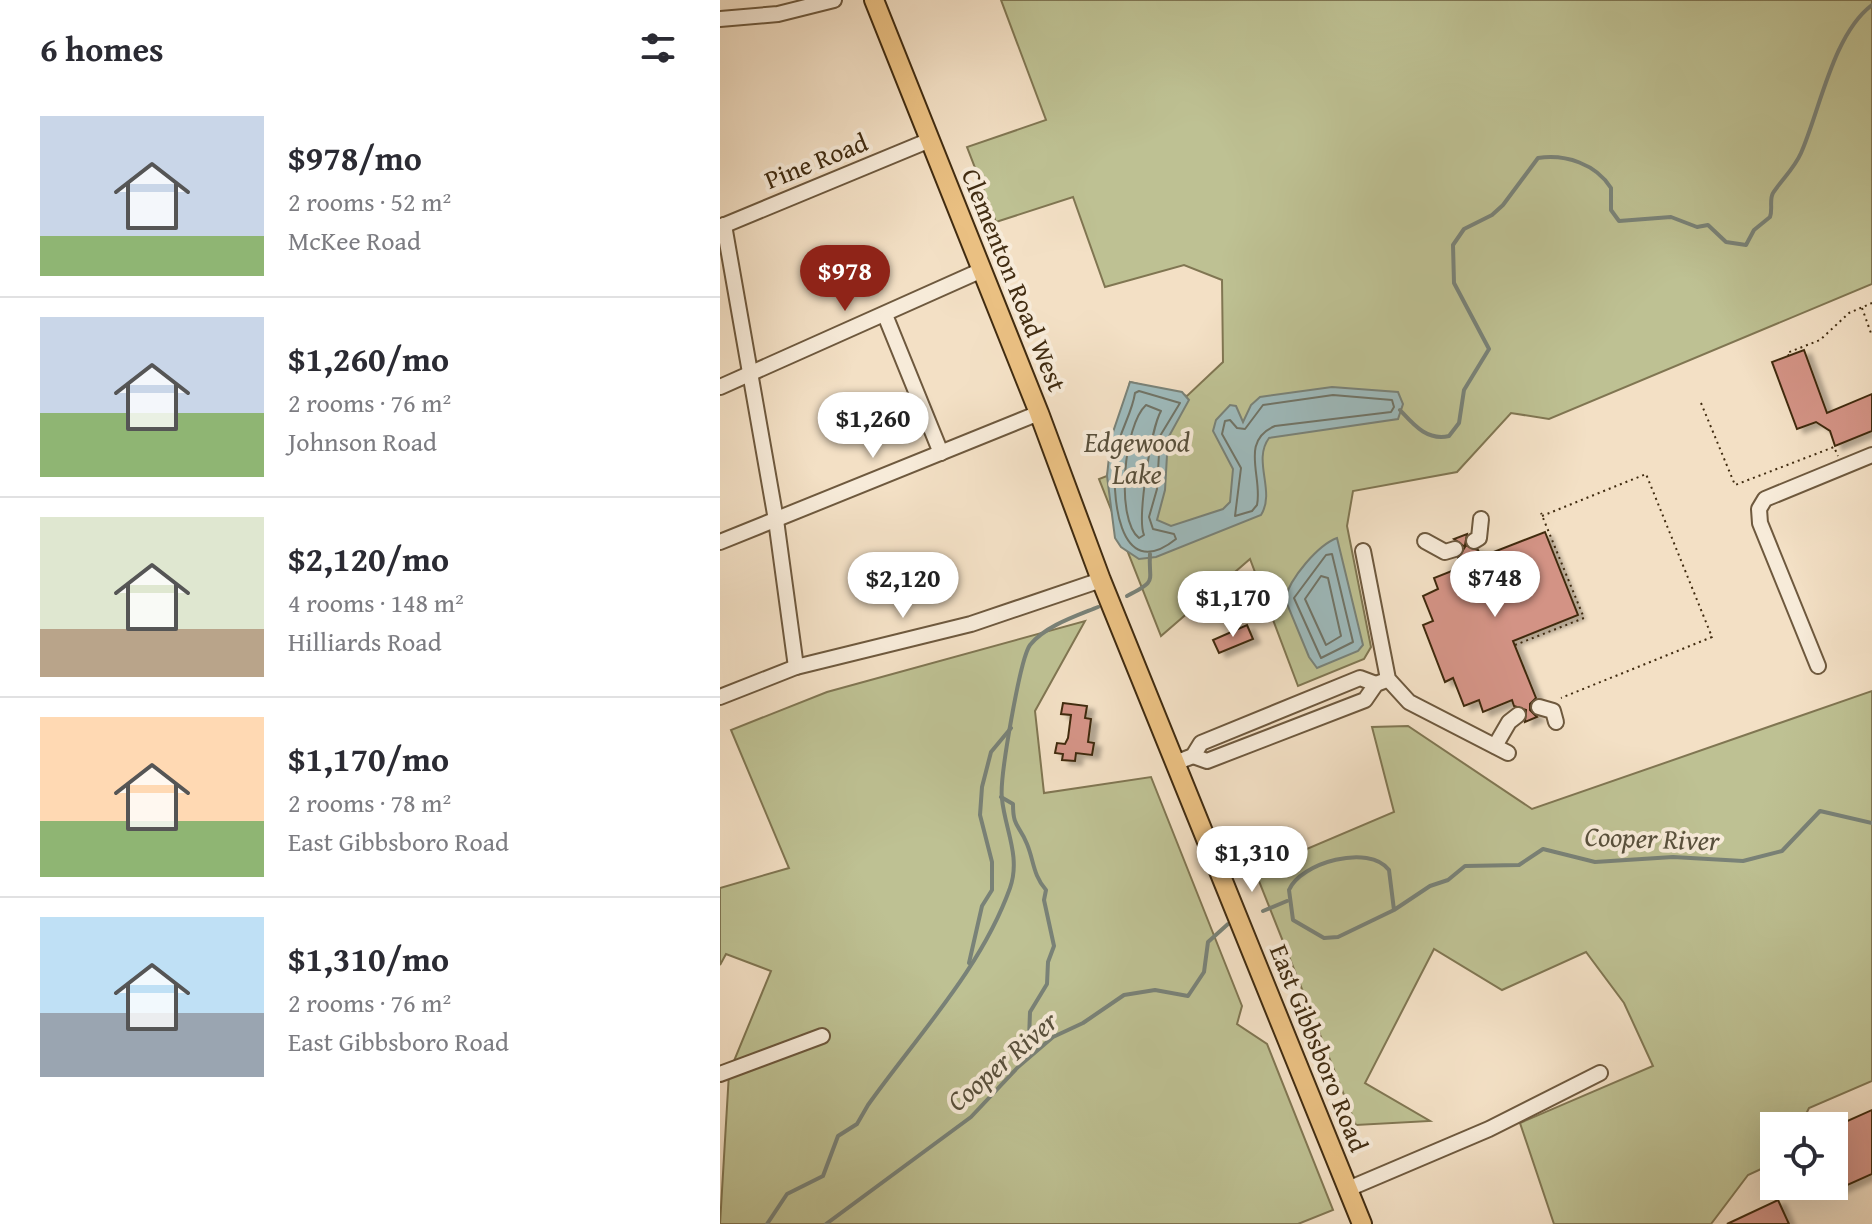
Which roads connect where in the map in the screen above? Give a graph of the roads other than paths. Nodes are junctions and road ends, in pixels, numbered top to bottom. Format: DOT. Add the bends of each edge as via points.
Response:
graph roads {
  1 [pos="834,0"];
  2 [pos="874,0"];
  3 [pos="720,19"];
  4 [pos="930,140"];
  5 [pos="722,226"];
  6 [pos="982,270"];
  7 [pos="885,315"];
  8 [pos="751,375"];
  9 [pos="720,387"];
  10 [pos="1039,413"];
  11 [pos="941,453"];
  12 [pos="1872,455"];
  13 [pos="1481,519"];
  14 [pos="776,520"];
  15 [pos="1425,541"];
  16 [pos="1474,541"];
  17 [pos="720,542"];
  18 [pos="1455,549"];
  19 [pos="1363,551"];
  20 [pos="1101,580"];
  21 [pos="1818,666"];
  22 [pos="796,667"];
  23 [pos="1382,682"];
  24 [pos="720,697"];
  25 [pos="1546,702"];
  26 [pos="1294,703"];
  27 [pos="1518,715"];
  28 [pos="1556,722"];
  29 [pos="1302,726"];
  30 [pos="1236,727"];
  31 [pos="1244,749"];
  32 [pos="1193,756"];
  33 [pos="1175,763"];
  34 [pos="822,1036"];
  35 [pos="1600,1073"];
  36 [pos="720,1074"];
  37 [pos="1348,1189"];
  38 [pos="1362,1224"];
  1 -- 3 [label="street" via="778,14"];
  2 -- 4 [label="main road, Clementon Road West"];
  4 -- 5 [label="street, Pine Road"];
  4 -- 6 [label="main road, Clementon Road West"];
  5 -- 8 [label="street"];
  6 -- 7 [label="street"];
  6 -- 10 [label="main road, Clementon Road West"];
  7 -- 8 [label="street"];
  7 -- 11 [label="street"];
  8 -- 9 [label="street"];
  8 -- 14 [label="street"];
  10 -- 11 [label="street"];
  10 -- 20 [label="main road, Clementon Road West"];
  11 -- 14 [label="street"];
  12 -- 21 [label="street" via="1765,499 1759,509"];
  13 -- 16 [label="street"];
  14 -- 17 [label="street"];
  14 -- 22 [label="street"];
  15 -- 18 [label="street" via="1445,552"];
  19 -- 23 [label="street"];
  20 -- 22 [label="street" via="971,624"];
  20 -- 33 [label="main road, East Gibbsboro Road"];
  22 -- 24 [label="street"];
  23 -- 26 [label="street" via="1360,678"];
  23 -- 27 [label="street" via="1409,702 1502,749 1509,722"];
  23 -- 29 [label="street" via="1365,700"];
  25 -- 28 [label="street"];
  26 -- 29 [label="street"];
  26 -- 30 [label="street"];
  29 -- 31 [label="street"];
  30 -- 31 [label="street"];
  30 -- 32 [label="street" via="1201,743"];
  31 -- 32 [label="street" via="1207,761"];
  32 -- 33 [label="street"];
  33 -- 37 [label="main road, East Gibbsboro Road"];
  34 -- 36 [label="street"];
  35 -- 37 [label="street" via="1489,1129"];
  37 -- 38 [label="main road, East Gibbsboro Road"];
}
